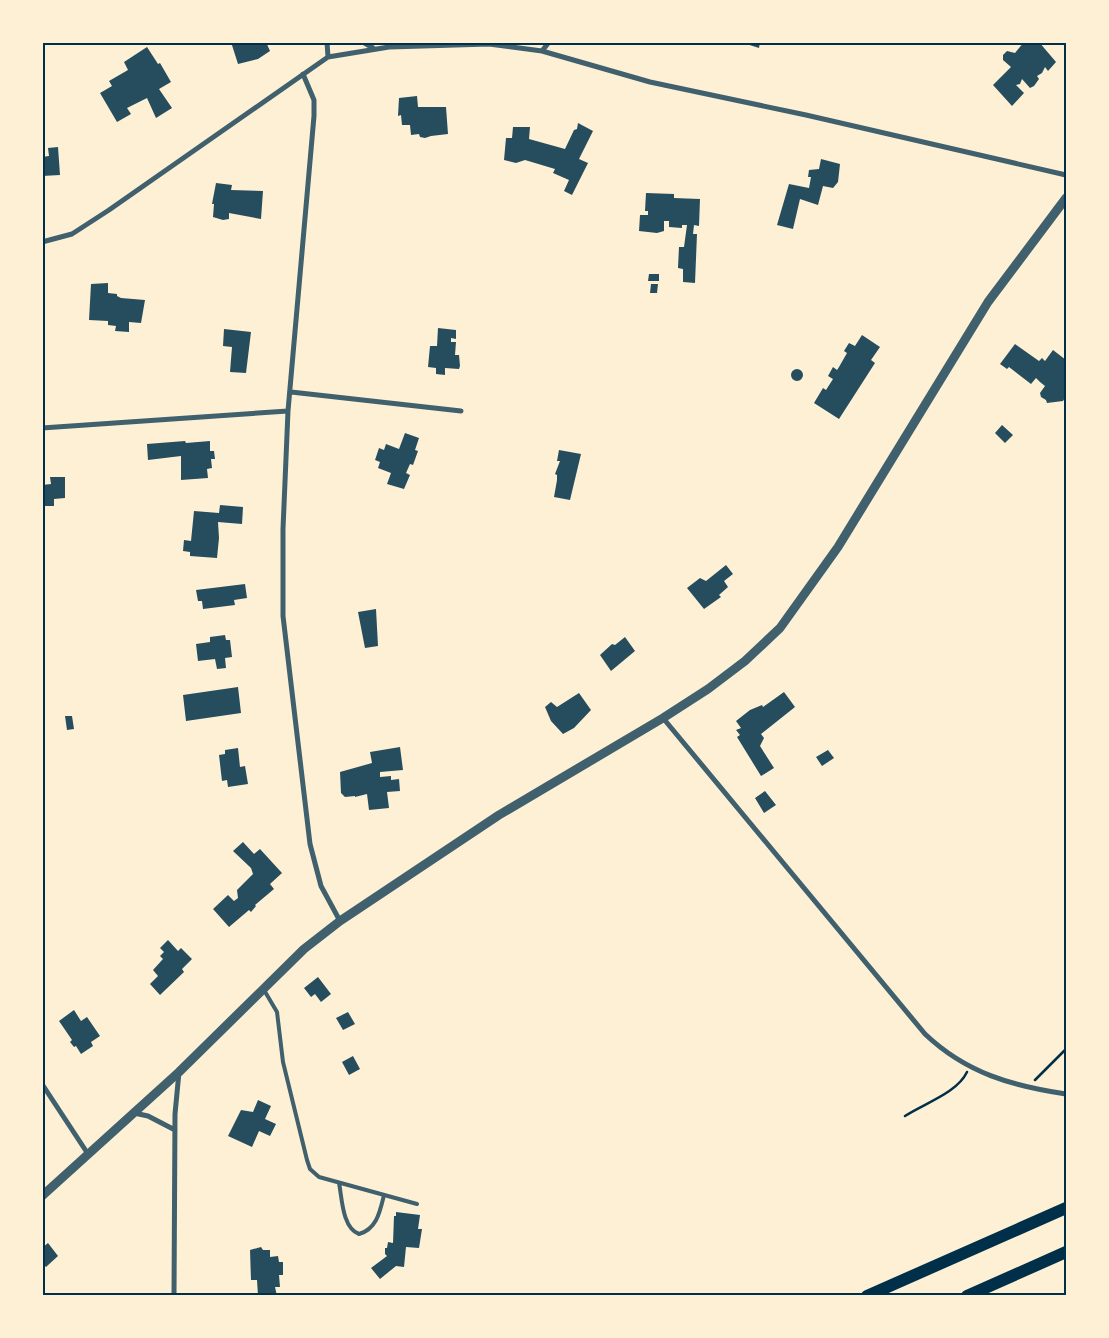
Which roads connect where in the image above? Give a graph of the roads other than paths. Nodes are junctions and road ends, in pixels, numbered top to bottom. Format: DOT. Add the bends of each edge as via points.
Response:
graph roads {
  1 [pos="327,42"];
  2 [pos="363,42"];
  3 [pos="549,42"];
  4 [pos="373,48"];
  5 [pos="542,51"];
  6 [pos="328,57"];
  7 [pos="303,74"];
  8 [pos="1066,175"];
  9 [pos="1066,198"];
  10 [pos="42,242"];
  11 [pos="291,392"];
  12 [pos="288,411"];
  13 [pos="461,411"];
  14 [pos="42,428"];
  15 [pos="663,718"];
  16 [pos="340,921"];
  17 [pos="263,988"];
  18 [pos="179,1072"];
  19 [pos="42,1084"];
  20 [pos="1066,1094"];
  21 [pos="133,1113"];
  22 [pos="175,1130"];
  23 [pos="88,1154"];
  24 [pos="339,1182"];
  25 [pos="384,1195"];
  26 [pos="42,1196"];
  27 [pos="417,1204"];
  28 [pos="1066,1208"];
  29 [pos="1066,1252"];
  30 [pos="174,1296"];
  31 [pos="867,1296"];
  32 [pos="966,1296"];
  1 -- 6 [label="street"];
  2 -- 4 [label="street"];
  3 -- 5 [label="street"];
  4 -- 5 [label="street" via="489,44"];
  4 -- 6 [label="street"];
  5 -- 8 [label="street" via="650,82"];
  6 -- 7 [label="street"];
  7 -- 10 [label="street" via="72,234"];
  7 -- 11 [label="street" via="314,100 314,116"];
  9 -- 15 [label="street" via="988,302 844,538 801,602 780,628 745,661"];
  11 -- 12 [label="street"];
  11 -- 13 [label="street"];
  12 -- 14 [label="street"];
  12 -- 16 [label="street" via="282,558 287,660 314,867"];
  15 -- 16 [label="street" via="499,814"];
  15 -- 20 [label="street" via="941,1050 1007,1083"];
  16 -- 17 [label="street" via="304,949"];
  17 -- 18 [label="street"];
  17 -- 24 [label="lane" via="277,1012 282,1062 307,1160 314,1175"];
  18 -- 21 [label="street"];
  18 -- 22 [label="street"];
  19 -- 23 [label="street"];
  21 -- 22 [label="street" via="148,1116"];
  21 -- 23 [label="street"];
  22 -- 30 [label="street"];
  23 -- 26 [label="street"];
  24 -- 25 [label="lane"];
  24 -- 25 [label="lane" via="348,1222 358,1234 373,1226 380,1214"];
  25 -- 27 [label="lane"];
  28 -- 31 [label="highway"];
  29 -- 32 [label="highway"];
}
